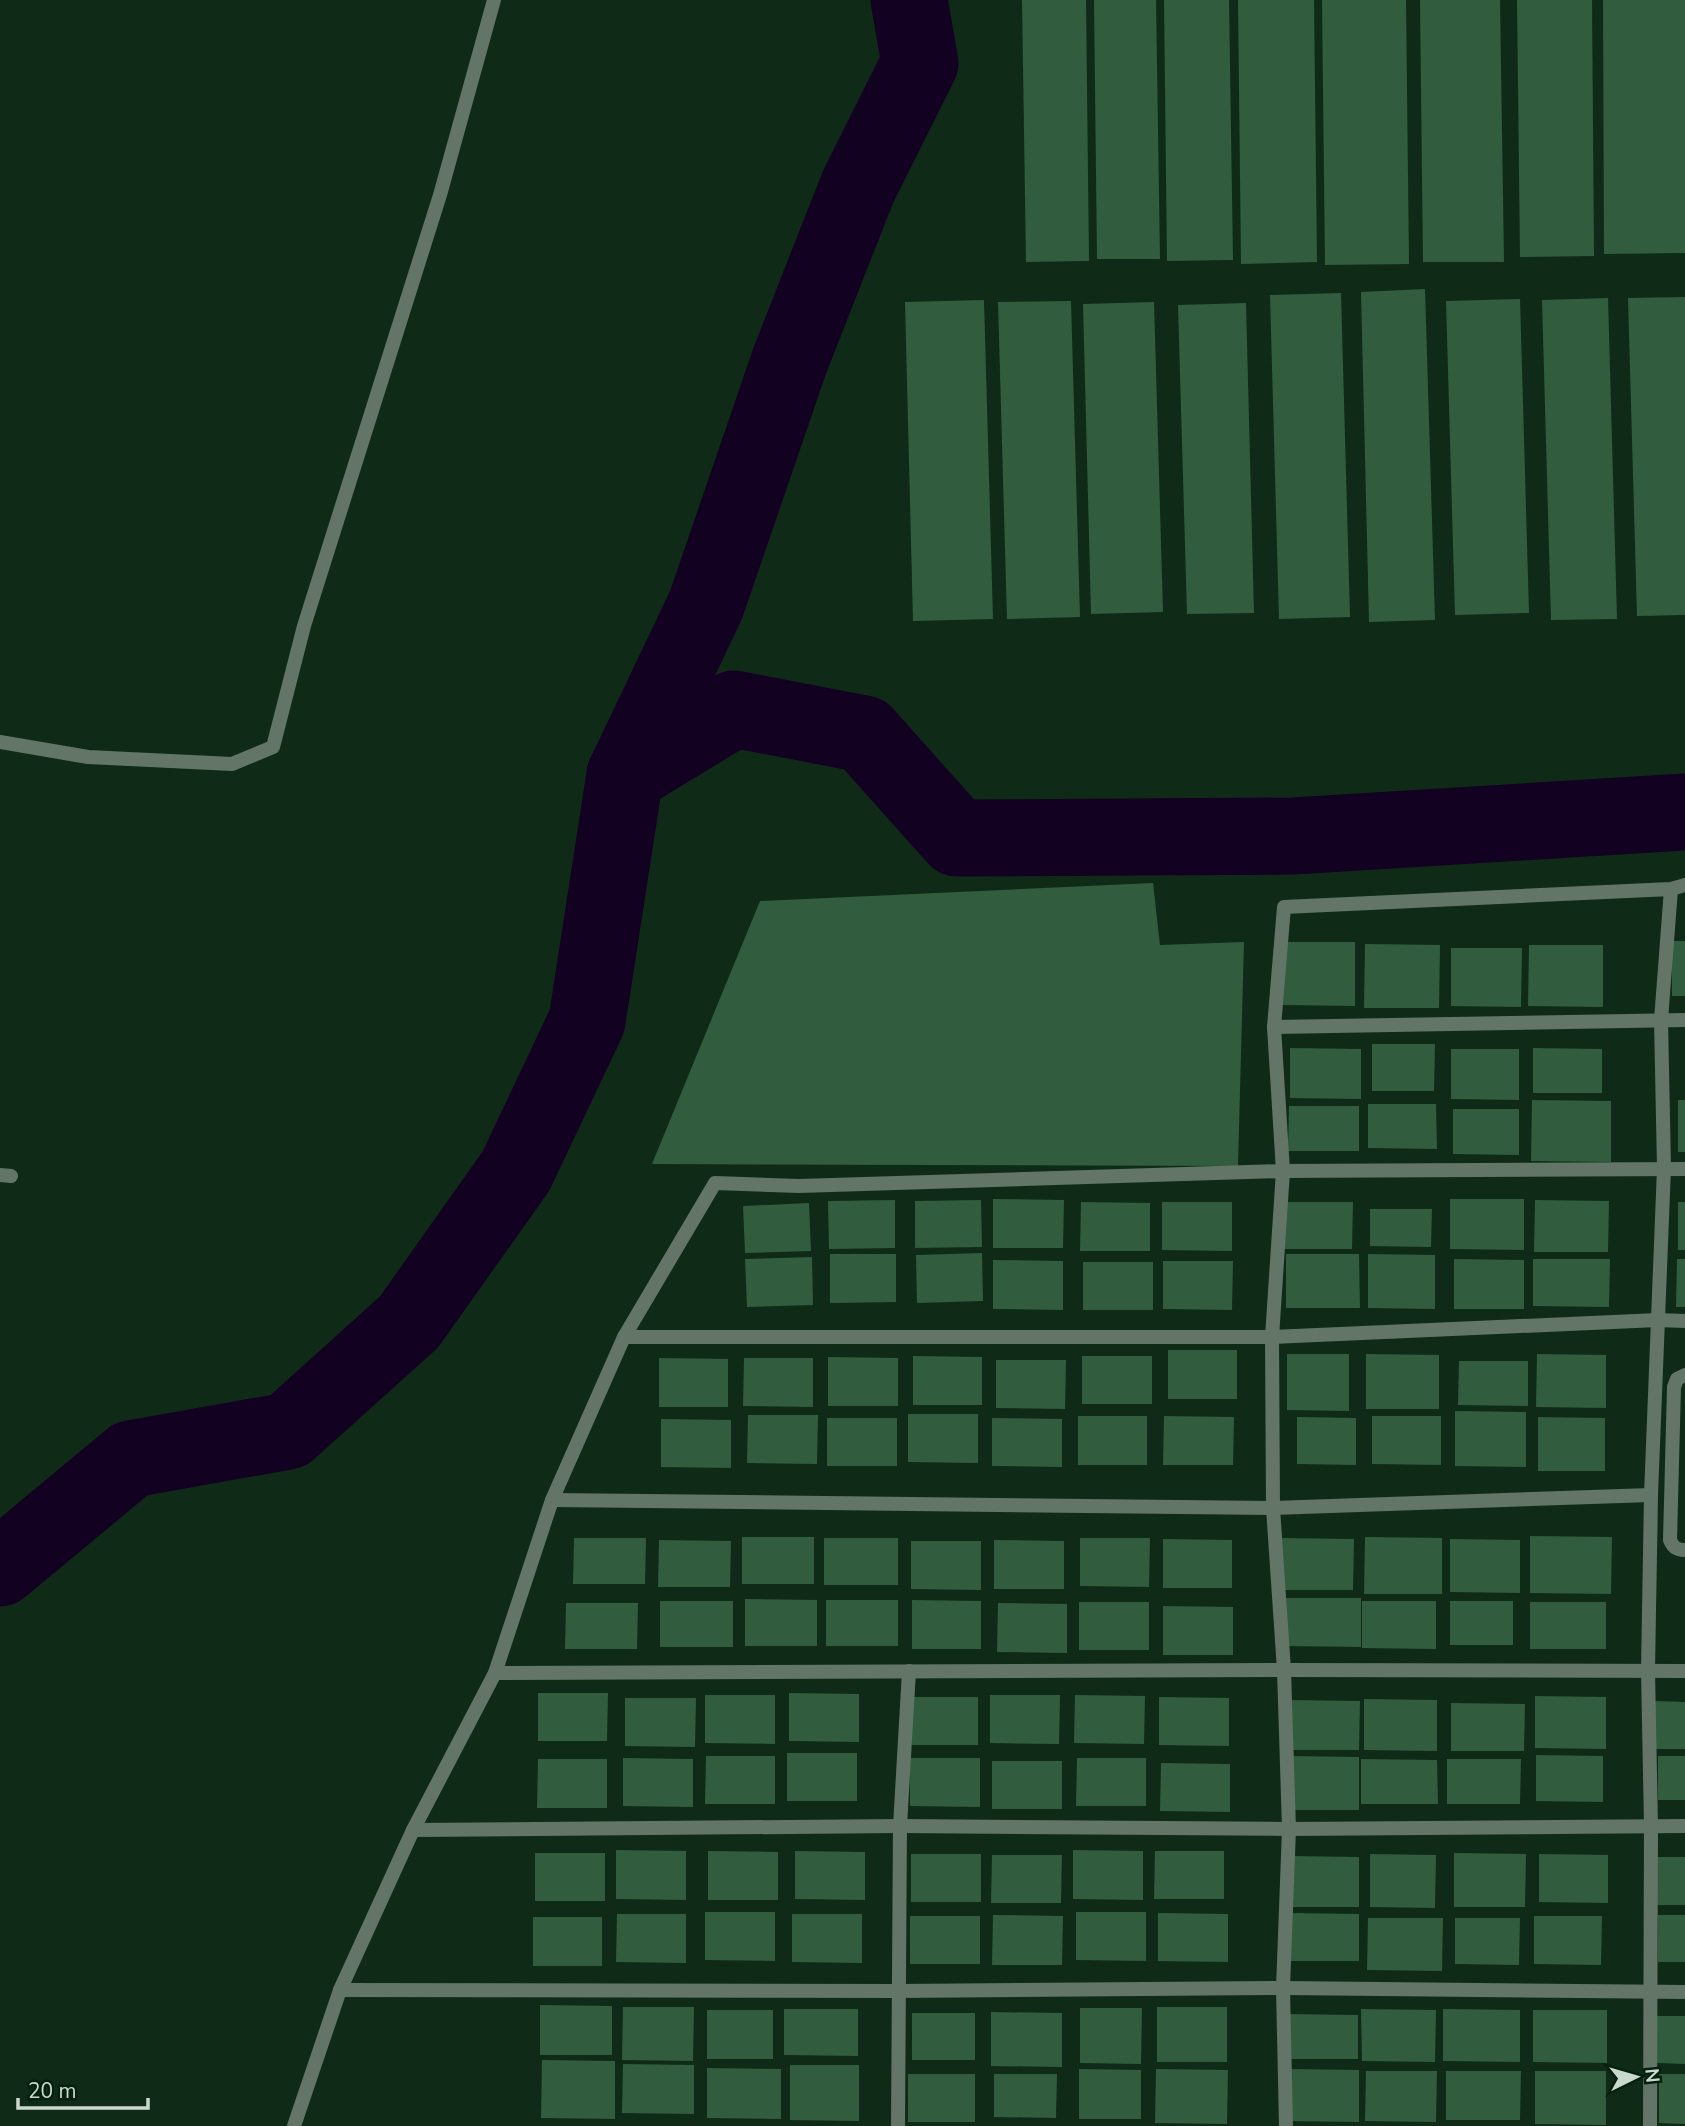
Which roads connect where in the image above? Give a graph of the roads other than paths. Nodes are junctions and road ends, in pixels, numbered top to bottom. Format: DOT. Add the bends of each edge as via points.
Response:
graph roads {
  1 [pos="494,0"];
  2 [pos="0,742"];
  3 [pos="1678,887"];
  4 [pos="1661,1020"];
  5 [pos="1685,1020"];
  6 [pos="1274,1027"];
  7 [pos="1664,1168"];
  8 [pos="1685,1169"];
  9 [pos="1283,1171"];
  10 [pos="1658,1320"];
  11 [pos="1685,1321"];
  12 [pos="624,1337"];
  13 [pos="1272,1337"];
  14 [pos="1685,1375"];
  15 [pos="1651,1495"];
  16 [pos="552,1500"];
  17 [pos="1273,1508"];
  18 [pos="1685,1550"];
  19 [pos="1284,1670"];
  20 [pos="1648,1670"];
  21 [pos="909,1671"];
  22 [pos="1685,1671"];
  23 [pos="495,1673"];
  24 [pos="900,1825"];
  25 [pos="1651,1826"];
  26 [pos="1685,1826"];
  27 [pos="1289,1829"];
  28 [pos="413,1830"];
  29 [pos="1283,1988"];
  30 [pos="340,1990"];
  31 [pos="899,1991"];
  32 [pos="1651,1992"];
  33 [pos="1685,1992"];
  34 [pos="294,2126"];
  35 [pos="898,2126"];
  36 [pos="1286,2126"];
  37 [pos="1650,2126"];
  1 -- 2 [label="street" via="440,195 304,626 273,747 232,764 88,757"];
  3 -- 4 [label="street"];
  3 -- 6 [label="street" via="1284,907"];
  4 -- 5 [label="street"];
  4 -- 6 [label="street"];
  4 -- 7 [label="street"];
  6 -- 9 [label="street"];
  7 -- 8 [label="street"];
  7 -- 9 [label="street"];
  7 -- 10 [label="street"];
  9 -- 12 [label="street" via="799,1186 715,1183"];
  9 -- 13 [label="street"];
  10 -- 11 [label="street"];
  10 -- 13 [label="street"];
  10 -- 15 [label="street"];
  12 -- 13 [label="street"];
  12 -- 16 [label="street"];
  13 -- 17 [label="street"];
  14 -- 18 [label="street" via="1677,1378 1674,1387 1670,1540"];
  15 -- 17 [label="street"];
  15 -- 20 [label="street"];
  16 -- 17 [label="street"];
  16 -- 23 [label="street"];
  17 -- 19 [label="street"];
  19 -- 20 [label="street"];
  19 -- 21 [label="street"];
  19 -- 27 [label="street"];
  20 -- 22 [label="street"];
  20 -- 25 [label="street"];
  21 -- 23 [label="street"];
  21 -- 24 [label="street"];
  23 -- 28 [label="street"];
  24 -- 27 [label="street"];
  24 -- 28 [label="street"];
  24 -- 31 [label="street"];
  25 -- 26 [label="street"];
  25 -- 27 [label="street"];
  25 -- 32 [label="street"];
  27 -- 29 [label="street"];
  28 -- 30 [label="street"];
  29 -- 31 [label="street"];
  29 -- 32 [label="street"];
  29 -- 36 [label="street"];
  30 -- 31 [label="street"];
  30 -- 34 [label="street"];
  31 -- 35 [label="street"];
  32 -- 33 [label="street"];
  32 -- 37 [label="street"];
}
